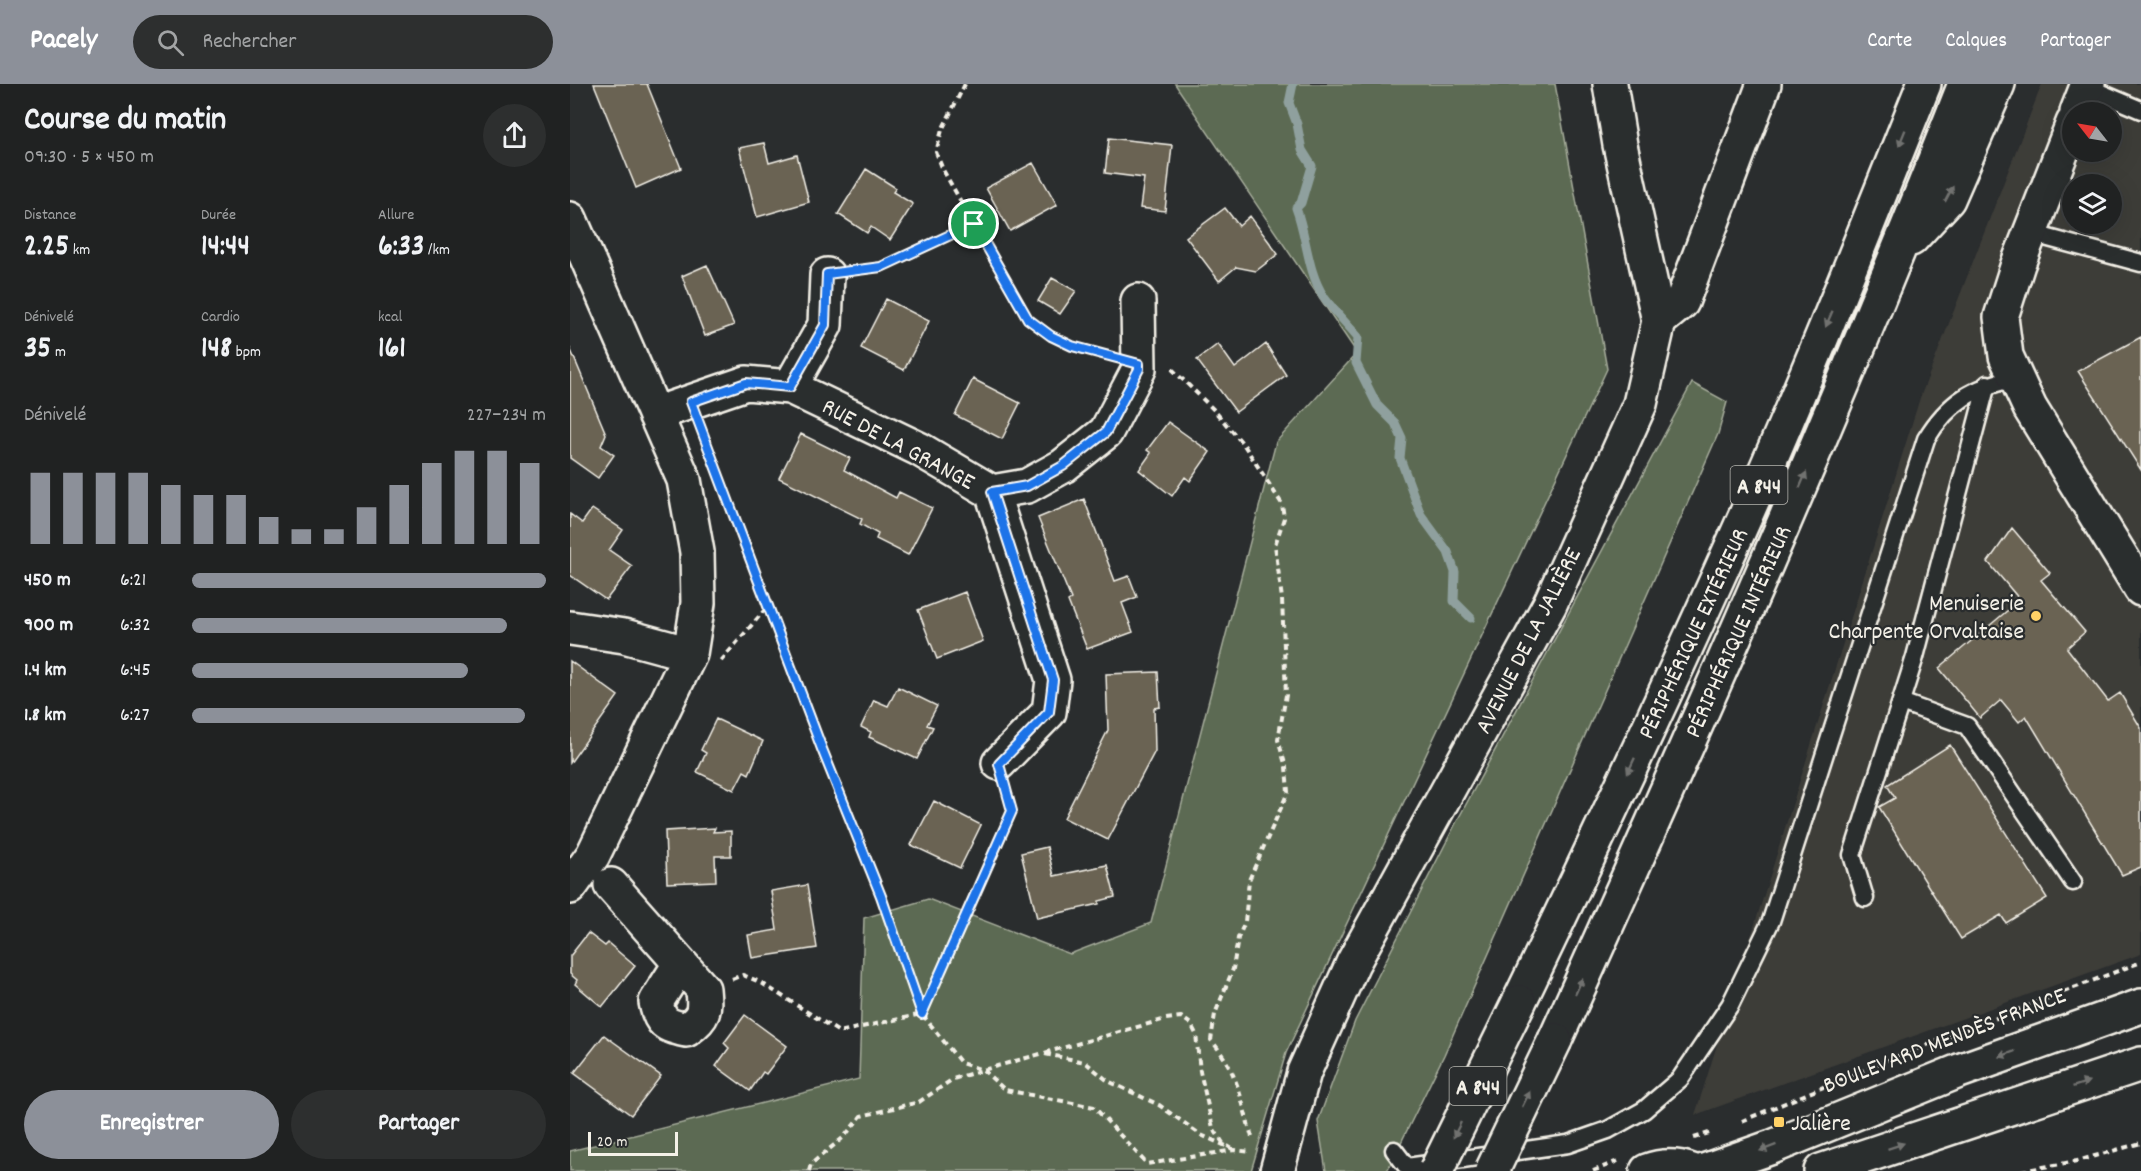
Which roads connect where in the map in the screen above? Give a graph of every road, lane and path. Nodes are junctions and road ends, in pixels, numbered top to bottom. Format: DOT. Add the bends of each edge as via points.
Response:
graph roads {
  1 [pos="964,84"];
  2 [pos="1610,84"];
  3 [pos="1764,84"];
  4 [pos="1924,84"];
  5 [pos="1965,84"];
  6 [pos="1998,84"];
  7 [pos="2084,94"];
  8 [pos="2141,110"];
  9 [pos="2062,151"];
  10 [pos="974,224"];
  11 [pos="572,227"];
  12 [pos="2030,233"];
  13 [pos="1898,254"];
  14 [pos="2141,263"];
  15 [pos="827,274"];
  16 [pos="1138,301"];
  17 [pos="1659,321"];
  18 [pos="1139,364"];
  19 [pos="2002,381"];
  20 [pos="790,387"];
  21 [pos="691,402"];
  22 [pos="656,414"];
  23 [pos="992,492"];
  24 [pos="2141,589"];
  25 [pos="768,606"];
  26 [pos="570,628"];
  27 [pos="705,659"];
  28 [pos="1901,702"];
  29 [pos="999,764"];
  30 [pos="2073,882"];
  31 [pos="611,885"];
  32 [pos="570,888"];
  33 [pos="1865,898"];
  34 [pos="2141,962"];
  35 [pos="680,964"];
  36 [pos="703,989"];
  37 [pos="2141,1006"];
  38 [pos="922,1014"];
  39 [pos="1042,1054"];
  40 [pos="2141,1064"];
  41 [pos="983,1070"];
  42 [pos="1738,1124"];
  43 [pos="1715,1131"];
  44 [pos="1692,1138"];
  45 [pos="2141,1143"];
  46 [pos="1234,1150"];
  47 [pos="1394,1150"];
  48 [pos="1270,1162"];
  49 [pos="1635,1165"];
  50 [pos="808,1171"];
  51 [pos="1436,1171"];
  52 [pos="1492,1171"];
  53 [pos="1593,1171"];
  54 [pos="1692,1171"];
  55 [pos="1704,1171"];
  56 [pos="1821,1171"];
  57 [pos="2021,1171"];
  1 -- 10 [label="path" via="936,152"];
  2 -- 17 [label="main road, AVENUE DE LA JALIÈRE"];
  3 -- 17 [label="main road" via="1682,302"];
  4 -- 51 [label="main road, PÉRIPHÉRIQUE EXTÉRIEUR / A 844, one-way, bridge" via="1750,506 1624,781"];
  5 -- 13 [label="main road, PÉRIPHÉRIQUE INTÉRIEUR / A 844"];
  13 -- 6 [label="main road, one-way" via="1948,199"];
  7 -- 8 [label="lane"];
  9 -- 12 [label="main road"];
  10 -- 15 [label="path" via="881,267"];
  10 -- 18 [label="path" via="1028,319 1072,346"];
  11 -- 22 [label="main road"];
  12 -- 14 [label="lane"];
  12 -- 19 [label="main road" via="2001,317 2006,356"];
  52 -- 13 [label="main road, PÉRIPHÉRIQUE INTÉRIEUR / A 844, one-way, bridge" via="1555,1040 1738,630"];
  15 -- 20 [label="main road" via="825,325"];
  16 -- 18 [label="main road"];
  17 -- 48 [label="main road, AVENUE DE LA JALIÈRE" via="1640,404 1559,583 1353,963 1304,1072"];
  18 -- 23 [label="main road" via="1106,432 1063,466 1027,486"];
  18 -- 48 [label="path" via="1162,360 1244,445 1282,504 1284,518 1275,545 1282,599 1286,695 1278,740 1288,792 1250,880 1245,922 1233,969 1215,1014 1211,1041 1226,1057"];
  19 -- 24 [label="main road" via="2030,408"];
  19 -- 28 [label="lane"];
  19 -- 47 [label="lane" via="1951,406 1926,439 1771,921 1730,1005 1680,1079 1635,1115 1608,1130 1568,1144 1407,1167"];
  20 -- 21 [label="main road, RUE DE LA GRANGE" via="746,383"];
  20 -- 23 [label="main road, RUE DE LA GRANGE" via="919,449"];
  21 -- 22 [label="main road, RUE DE LA GRANGE"];
  21 -- 25 [label="path"];
  22 -- 27 [label="main road" via="684,480 697,552"];
  23 -- 29 [label="main road, RUE DE LA GRANGE" via="1053,680 1049,712"];
  25 -- 27 [label="path"];
  25 -- 38 [label="path" via="881,896"];
  26 -- 27 [label="main road" via="624,636"];
  27 -- 32 [label="main road" via="593,855"];
  28 -- 30 [label="lane" via="1967,726"];
  28 -- 33 [label="lane" via="1852,855"];
  29 -- 38 [label="path" via="1012,811"];
  31 -- 35 [label="main road"];
  34 -- 42 [label="path, BOULEVARD MENDÈS FRANCE" via="1888,1060"];
  35 -- 36 [label="main road"];
  35 -- 36 [label="main road" via="656,1002 658,1017 668,1026 686,1030 698,1022 705,1008"];
  36 -- 38 [label="path" via="743,975 839,1032"];
  37 -- 55 [label="main road, BOULEVARD MENDÈS FRANCE, one-way" via="1959,1071"];
  38 -- 41 [label="path" via="961,1063"];
  39 -- 41 [label="path"];
  39 -- 46 [label="path" via="1085,1062 1108,1081 1159,1105 1201,1135"];
  39 -- 46 [label="path" via="1181,1017 1196,1034 1213,1128 1223,1143"];
  56 -- 40 [label="main road, one-way"];
  41 -- 46 [label="path" via="1005,1090 1094,1107 1147,1164"];
  41 -- 50 [label="path" via="953,1079 919,1101 861,1116"];
  43 -- 44 [label="path"];
  45 -- 57 [label="path"];
  46 -- 48 [label="path"];
  49 -- 53 [label="path" via="1612,1163"];
  49 -- 54 [label="main road"];
}
